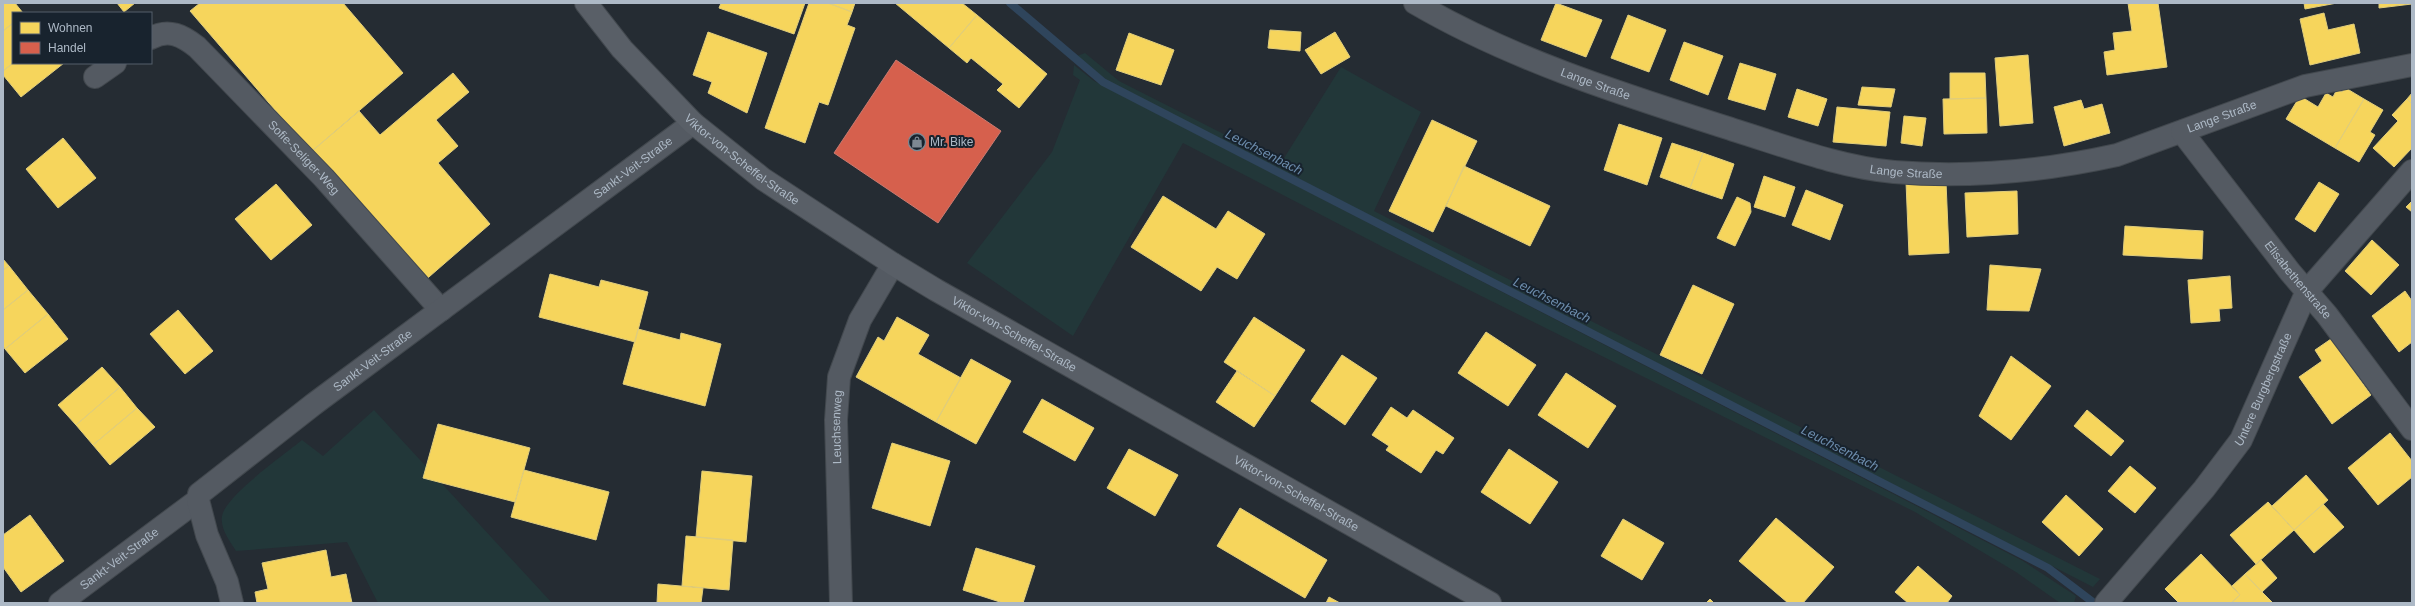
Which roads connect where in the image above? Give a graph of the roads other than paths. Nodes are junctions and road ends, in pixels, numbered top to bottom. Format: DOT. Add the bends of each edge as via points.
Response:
graph roads {
  1 [pos="586,3"];
  2 [pos="1415,3"];
  3 [pos="152,38"];
  4 [pos="114,64"];
  5 [pos="2412,65"];
  6 [pos="95,77"];
  7 [pos="692,123"];
  8 [pos="2182,132"];
  9 [pos="2412,171"];
  10 [pos="893,264"];
  11 [pos="2307,291"];
  12 [pos="441,310"];
  13 [pos="2412,429"];
  14 [pos="198,500"];
  15 [pos="2108,601"];
  16 [pos="60,603"];
  17 [pos="232,603"];
  18 [pos="841,603"];
  19 [pos="1490,603"];
  1 -- 7 [label="street, Viktor-von-Scheffel-Straße" via="622,49"];
  2 -- 8 [label="street, Lange Straße" via="1453,25 1575,77 1847,164 1894,172 1967,173 2059,167 2117,155"];
  3 -- 12 [label="street, Sofie-Seliger-Weg" via="169,33 176,34 197,47 324,178"];
  4 -- 6 [label="street"];
  5 -- 8 [label="street, Lange Straße" via="2305,86"];
  7 -- 10 [label="street, Viktor-von-Scheffel-Straße" via="763,179"];
  7 -- 12 [label="street, Sankt-Veit-Straße"];
  8 -- 11 [label="street, Elisabethenstraße"];
  9 -- 11 [label="street, Untere Burgbergstraße"];
  10 -- 18 [label="street, Leuchsenweg" via="860,320 839,378 836,420"];
  10 -- 19 [label="street, Viktor-von-Scheffel-Straße"];
  11 -- 13 [label="street, Elisabethenstraße"];
  11 -- 15 [label="street, Untere Burgbergstraße" via="2241,440 2204,489"];
  12 -- 14 [label="street, Sankt-Veit-Straße" via="314,404 199,494"];
  14 -- 16 [label="street, Sankt-Veit-Straße"];
  14 -- 17 [label="street" via="207,535 227,582"];
}
